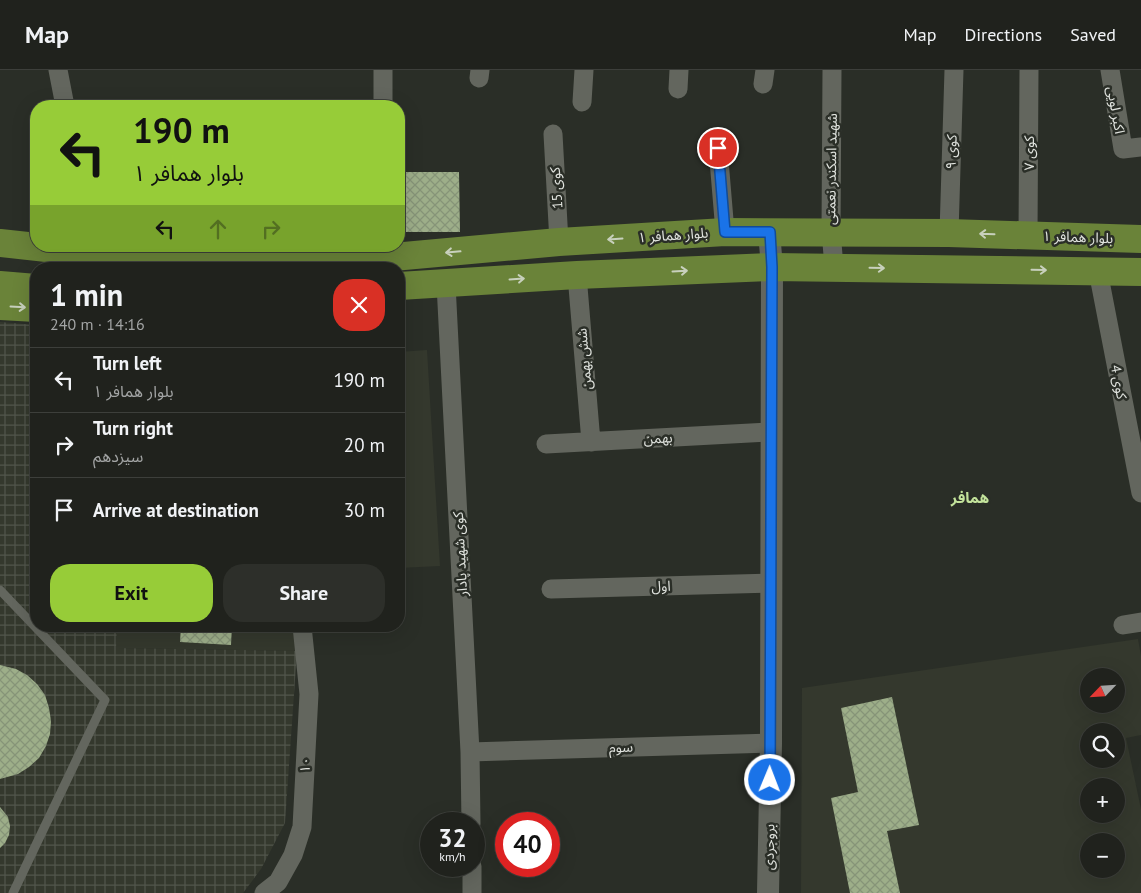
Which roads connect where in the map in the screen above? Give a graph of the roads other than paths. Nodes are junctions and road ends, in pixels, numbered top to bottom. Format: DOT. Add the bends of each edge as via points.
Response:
graph roads {
  1 [pos="58,70"];
  2 [pos="383,70"];
  3 [pos="584,70"];
  4 [pos="679,70"];
  5 [pos="832,70"];
  6 [pos="954,70"];
  7 [pos="1029,70"];
  8 [pos="1110,70"];
  9 [pos="678,89"];
  10 [pos="64,100"];
  11 [pos="383,100"];
  12 [pos="582,102"];
  13 [pos="553,134"];
  14 [pos="718,148"];
  15 [pos="1132,148"];
  16 [pos="725,232"];
  17 [pos="770,232"];
  18 [pos="831,232"];
  19 [pos="949,233"];
  20 [pos="1028,235"];
  21 [pos="1141,239"];
  22 [pos="560,242"];
  23 [pos="0,243"];
  24 [pos="30,246"];
  25 [pos="405,251"];
  26 [pos="82,252"];
  27 [pos="224,252"];
  28 [pos="289,252"];
  29 [pos="382,252"];
  30 [pos="314,260"];
  31 [pos="290,262"];
  32 [pos="772,267"];
  33 [pos="834,267"];
  34 [pos="0,270"];
  35 [pos="1098,271"];
  36 [pos="30,272"];
  37 [pos="1141,272"];
  38 [pos="577,275"];
  39 [pos="0,284"];
  40 [pos="446,284"];
  41 [pos="405,286"];
  42 [pos="30,287"];
  43 [pos="0,306"];
  44 [pos="30,308"];
  45 [pos="770,432"];
  46 [pos="591,442"];
  47 [pos="546,444"];
  48 [pos="1141,493"];
  49 [pos="771,583"];
  50 [pos="551,589"];
  51 [pos="0,590"];
  52 [pos="30,621"];
  53 [pos="40,632"];
  54 [pos="303,632"];
  55 [pos="771,743"];
  56 [pos="470,752"];
  57 [pos="471,812"];
  58 [pos="472,877"];
  59 [pos="13,893"];
  60 [pos="264,893"];
  61 [pos="472,893"];
  62 [pos="768,893"];
  1 -- 10 [label="street"];
  2 -- 11 [label="street"];
  3 -- 12 [label="street"];
  4 -- 9 [label="street"];
  5 -- 18 [label="street, شهید اسکندر نعمتی"];
  6 -- 19 [label="street, کوی ۹"];
  7 -- 20 [label="street, کوی ۷"];
  8 -- 15 [label="street, اکبر لویی"];
  13 -- 22 [label="street, کوی 15"];
  14 -- 16 [label="street"];
  16 -- 17 [label="main road, بلوار همافر ۱"];
  16 -- 22 [label="main road, بلوار همافر ۱, one-way"];
  17 -- 18 [label="main road, بلوار همافر ۱"];
  17 -- 32 [label="street, بروجردی"];
  18 -- 19 [label="main road, بلوار همافر ۱"];
  18 -- 33 [label="street, شهید اسکندر نعمتی"];
  20 -- 19 [label="main road, بلوار همافر ۱, one-way"];
  20 -- 21 [label="main road, بلوار همافر ۱"];
  22 -- 25 [label="main road, بلوار همافر ۱, one-way"];
  23 -- 24 [label="main road"];
  26 -- 27 [label="main road"];
  28 -- 30 [label="main road"];
  29 -- 30 [label="main road, بلوار همافر ۱"];
  30 -- 31 [label="main road, بلوار همافر ۱"];
  32 -- 33 [label="main road"];
  38 -- 32 [label="main road, one-way"];
  32 -- 45 [label="street, بروجردی"];
  33 -- 35 [label="main road, one-way"];
  34 -- 36 [label="main road"];
  35 -- 37 [label="main road"];
  35 -- 48 [label="street, کوی 4"];
  40 -- 38 [label="main road, one-way"];
  38 -- 46 [label="street, شش بهمن"];
  39 -- 42 [label="main road"];
  40 -- 41 [label="main road"];
  40 -- 56 [label="street, کوی شهید پادار"];
  43 -- 44 [label="main road, one-way"];
  45 -- 46 [label="street, بهمن"];
  45 -- 49 [label="street, بروجردی"];
  46 -- 47 [label="street, بهمن"];
  49 -- 50 [label="street, اول"];
  49 -- 55 [label="street, بروجردی"];
  51 -- 52 [label="lane"];
  53 -- 59 [label="lane" via="105,700"];
  54 -- 60 [label="street, ۱۰" via="309,694 302,827 293,854 278,882"];
  55 -- 56 [label="street, سوم"];
  55 -- 62 [label="street, بروجردی"];
  56 -- 57 [label="street, کوی شهید پادار"];
  58 -- 61 [label="street"];
}
